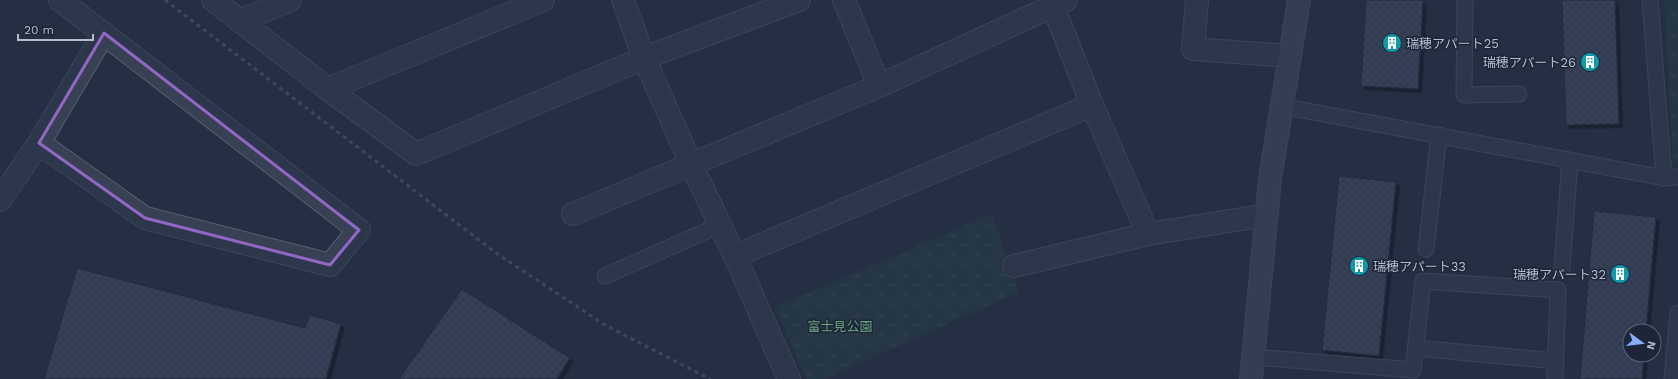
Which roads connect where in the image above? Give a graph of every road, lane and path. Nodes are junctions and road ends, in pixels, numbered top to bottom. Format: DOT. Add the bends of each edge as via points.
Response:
graph roads {
  1 [pos="60,0"];
  2 [pos="213,0"];
  3 [pos="290,0"];
  4 [pos="543,0"];
  5 [pos="623,0"];
  6 [pos="800,0"];
  7 [pos="844,0"];
  8 [pos="1196,0"];
  9 [pos="1299,0"];
  10 [pos="1465,0"];
  11 [pos="1650,0"];
  12 [pos="1059,3"];
  13 [pos="240,21"];
  14 [pos="104,33"];
  15 [pos="1290,56"];
  16 [pos="644,58"];
  17 [pos="879,86"];
  18 [pos="328,89"];
  19 [pos="1520,94"];
  20 [pos="1092,105"];
  21 [pos="1281,106"];
  22 [pos="1439,135"];
  23 [pos="39,143"];
  24 [pos="1570,160"];
  25 [pos="691,164"];
  26 [pos="1671,177"];
  27 [pos="0,200"];
  28 [pos="573,214"];
  29 [pos="1267,215"];
  30 [pos="720,224"];
  31 [pos="1148,234"];
  32 [pos="1426,249"];
  33 [pos="736,256"];
  34 [pos="1014,266"];
  35 [pos="1562,268"];
  36 [pos="604,276"];
  37 [pos="1678,313"];
  38 [pos="1416,348"];
  39 [pos="1254,357"];
  40 [pos="1556,361"];
  41 [pos="789,379"];
  42 [pos="1251,379"];
  43 [pos="1555,379"];
  44 [pos="1672,379"];
  1 -- 14 [label="street"];
  2 -- 13 [label="street"];
  3 -- 13 [label="street"];
  4 -- 18 [label="street"];
  5 -- 16 [label="street"];
  6 -- 16 [label="street"];
  7 -- 17 [label="street"];
  8 -- 15 [label="street" via="1192,49"];
  9 -- 15 [label="street"];
  10 -- 19 [label="lane" via="1464,94"];
  11 -- 26 [label="lane"];
  12 -- 17 [label="street"];
  12 -- 20 [label="street"];
  13 -- 18 [label="street"];
  14 -- 23 [label="street"];
  14 -- 23 [label="street" via="359,230 330,265 145,218"];
  15 -- 21 [label="street"];
  16 -- 18 [label="street" via="416,154"];
  16 -- 25 [label="street"];
  17 -- 25 [label="street"];
  20 -- 31 [label="street"];
  20 -- 33 [label="street"];
  21 -- 22 [label="lane"];
  21 -- 29 [label="street"];
  22 -- 24 [label="lane"];
  22 -- 32 [label="lane"];
  23 -- 27 [label="street"];
  24 -- 26 [label="lane"];
  24 -- 35 [label="lane"];
  25 -- 28 [label="street"];
  25 -- 30 [label="street"];
  29 -- 31 [label="street"];
  29 -- 39 [label="street"];
  30 -- 33 [label="street"];
  30 -- 36 [label="lane"];
  31 -- 34 [label="street"];
  33 -- 41 [label="street"];
  37 -- 44 [label="lane"];
  38 -- 39 [label="lane" via="1413,370"];
  38 -- 40 [label="lane"];
  38 -- 40 [label="lane" via="1423,281 1558,290"];
  39 -- 42 [label="street"];
  40 -- 43 [label="lane"];
}
